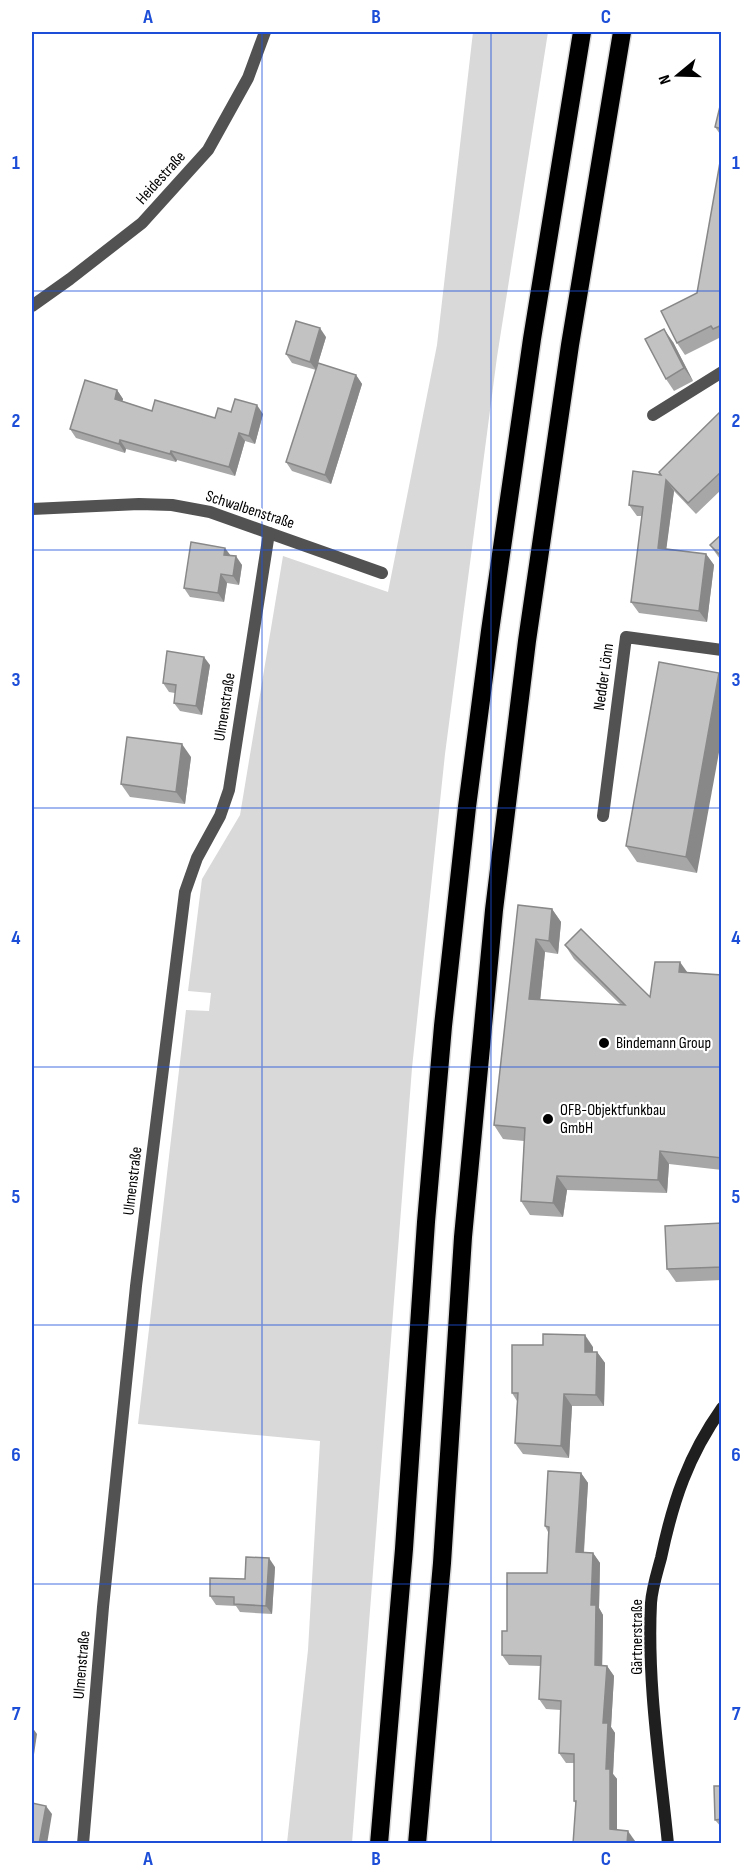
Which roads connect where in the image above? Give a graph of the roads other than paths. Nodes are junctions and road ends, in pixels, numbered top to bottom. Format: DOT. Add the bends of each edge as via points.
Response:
graph roads {
  1 [pos="265,32"];
  2 [pos="582,32"];
  3 [pos="622,32"];
  4 [pos="32,306"];
  5 [pos="722,372"];
  6 [pos="653,415"];
  7 [pos="32,509"];
  8 [pos="269,533"];
  9 [pos="382,573"];
  10 [pos="722,650"];
  11 [pos="603,816"];
  12 [pos="722,1408"];
  13 [pos="83,1844"];
  14 [pos="379,1844"];
  15 [pos="417,1844"];
  16 [pos="668,1844"];
  1 -- 4 [label="street, Heidestraße" via="248,78 208,150 142,222"];
  2 -- 14 [label="highway" via="532,339 467,807 426,1222"];
  3 -- 15 [label="highway" via="570,345 527,641 494,910 463,1237 442,1563"];
  5 -- 6 [label="street"];
  7 -- 8 [label="street, Schwalbenstraße" via="172,505 210,512"];
  8 -- 9 [label="street, Schwalbenstraße"];
  8 -- 13 [label="street, Ulmenstraße" via="229,790 185,892 136,1286"];
  10 -- 11 [label="street, Nedder Lönn" via="626,637"];
  12 -- 16 [label="street, Gärtnerstraße" via="685,1471 651,1600 653,1689"];
}
